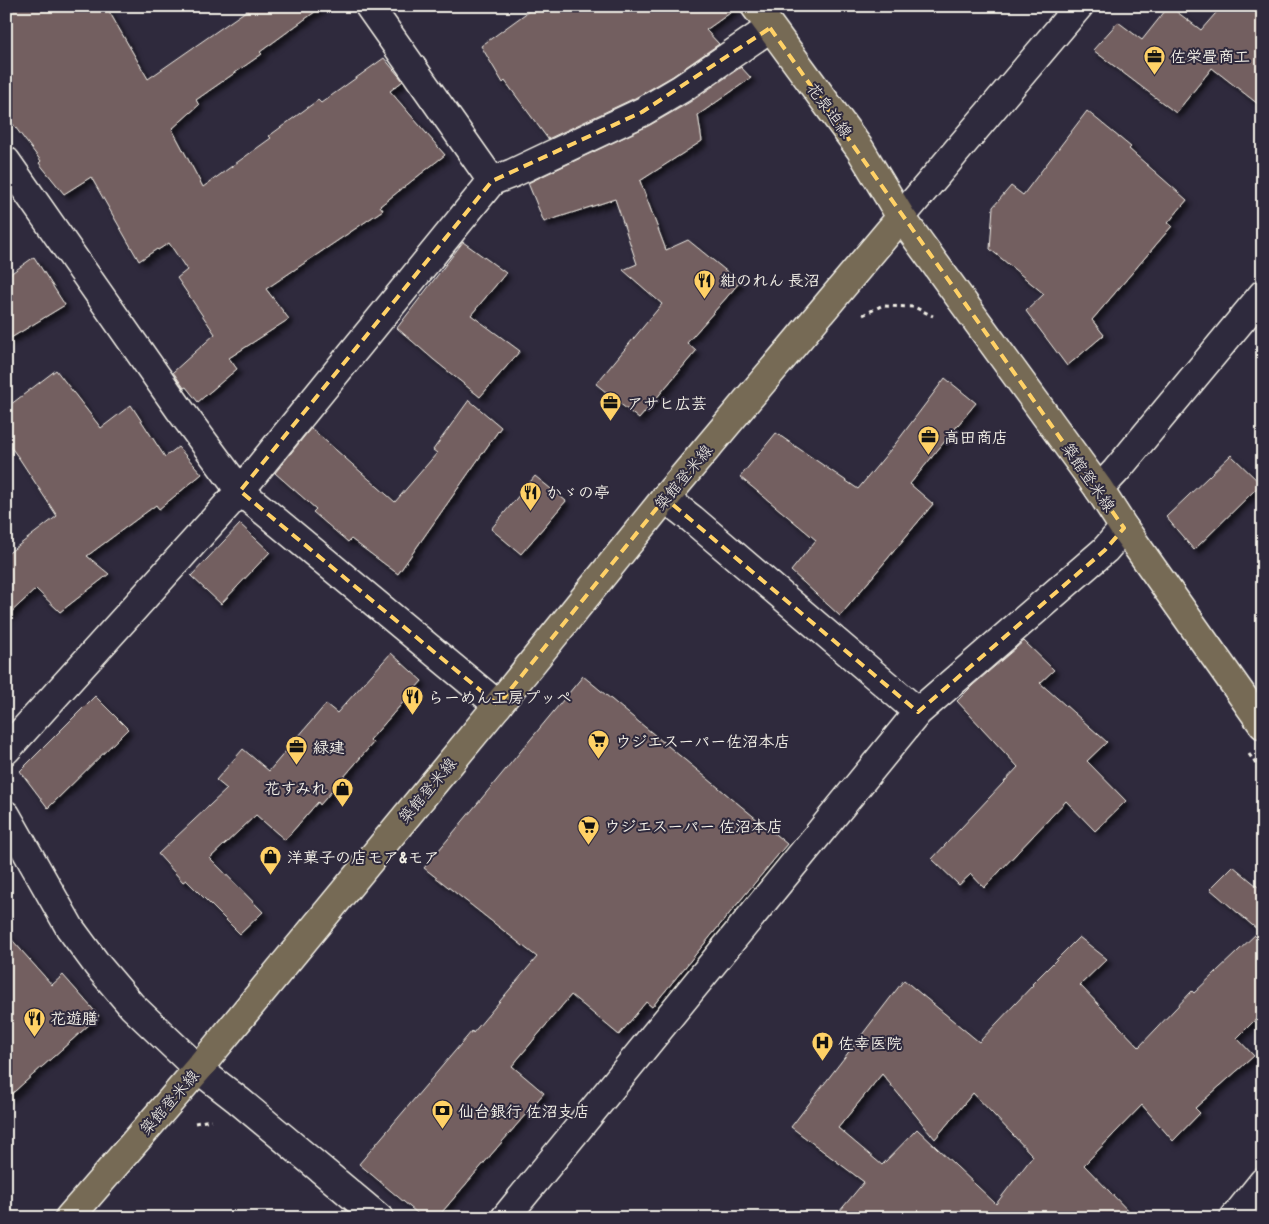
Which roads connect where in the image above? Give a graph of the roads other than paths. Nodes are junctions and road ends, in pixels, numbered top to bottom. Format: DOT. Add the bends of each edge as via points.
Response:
graph roads {
  1 [pos="369,6"];
  2 [pos="1079,6"];
  3 [pos="762,17"];
  4 [pos="6,161"];
  5 [pos="492,181"];
  6 [pos="901,217"];
  7 [pos="1263,294"];
  8 [pos="1099,489"];
  9 [pos="240,491"];
  10 [pos="665,498"];
  11 [pos="1124,528"];
  12 [pos="498,704"];
  13 [pos="918,712"];
  14 [pos="1263,725"];
  15 [pos="6,750"];
  16 [pos="6,815"];
  17 [pos="198,1069"];
  18 [pos="1263,1182"];
  19 [pos="69,1218"];
  20 [pos="379,1218"];
  21 [pos="505,1218"];
  22 [pos="1234,1218"];
  1 -- 5 [label="street"];
  2 -- 6 [label="street"];
  3 -- 5 [label="street" via="681,89 642,112"];
  3 -- 6 [label="main road, 花泉迫線" via="860,150"];
  4 -- 9 [label="street"];
  5 -- 9 [label="street"];
  6 -- 8 [label="main road, 築館登米線"];
  6 -- 10 [label="main road, 築館登米線"];
  7 -- 8 [label="street"];
  8 -- 11 [label="main road, 築館登米線"];
  9 -- 12 [label="street"];
  9 -- 15 [label="street"];
  10 -- 12 [label="main road, 築館登米線"];
  10 -- 13 [label="street"];
  11 -- 13 [label="street" via="1105,550"];
  11 -- 14 [label="main road, 築館登米線"];
  12 -- 17 [label="main road, 築館登米線"];
  13 -- 21 [label="street"];
  16 -- 17 [label="street" via="70,928 98,966 132,1006"];
  17 -- 19 [label="main road, 築館登米線"];
  17 -- 20 [label="street"];
  18 -- 22 [label="street"];
}
